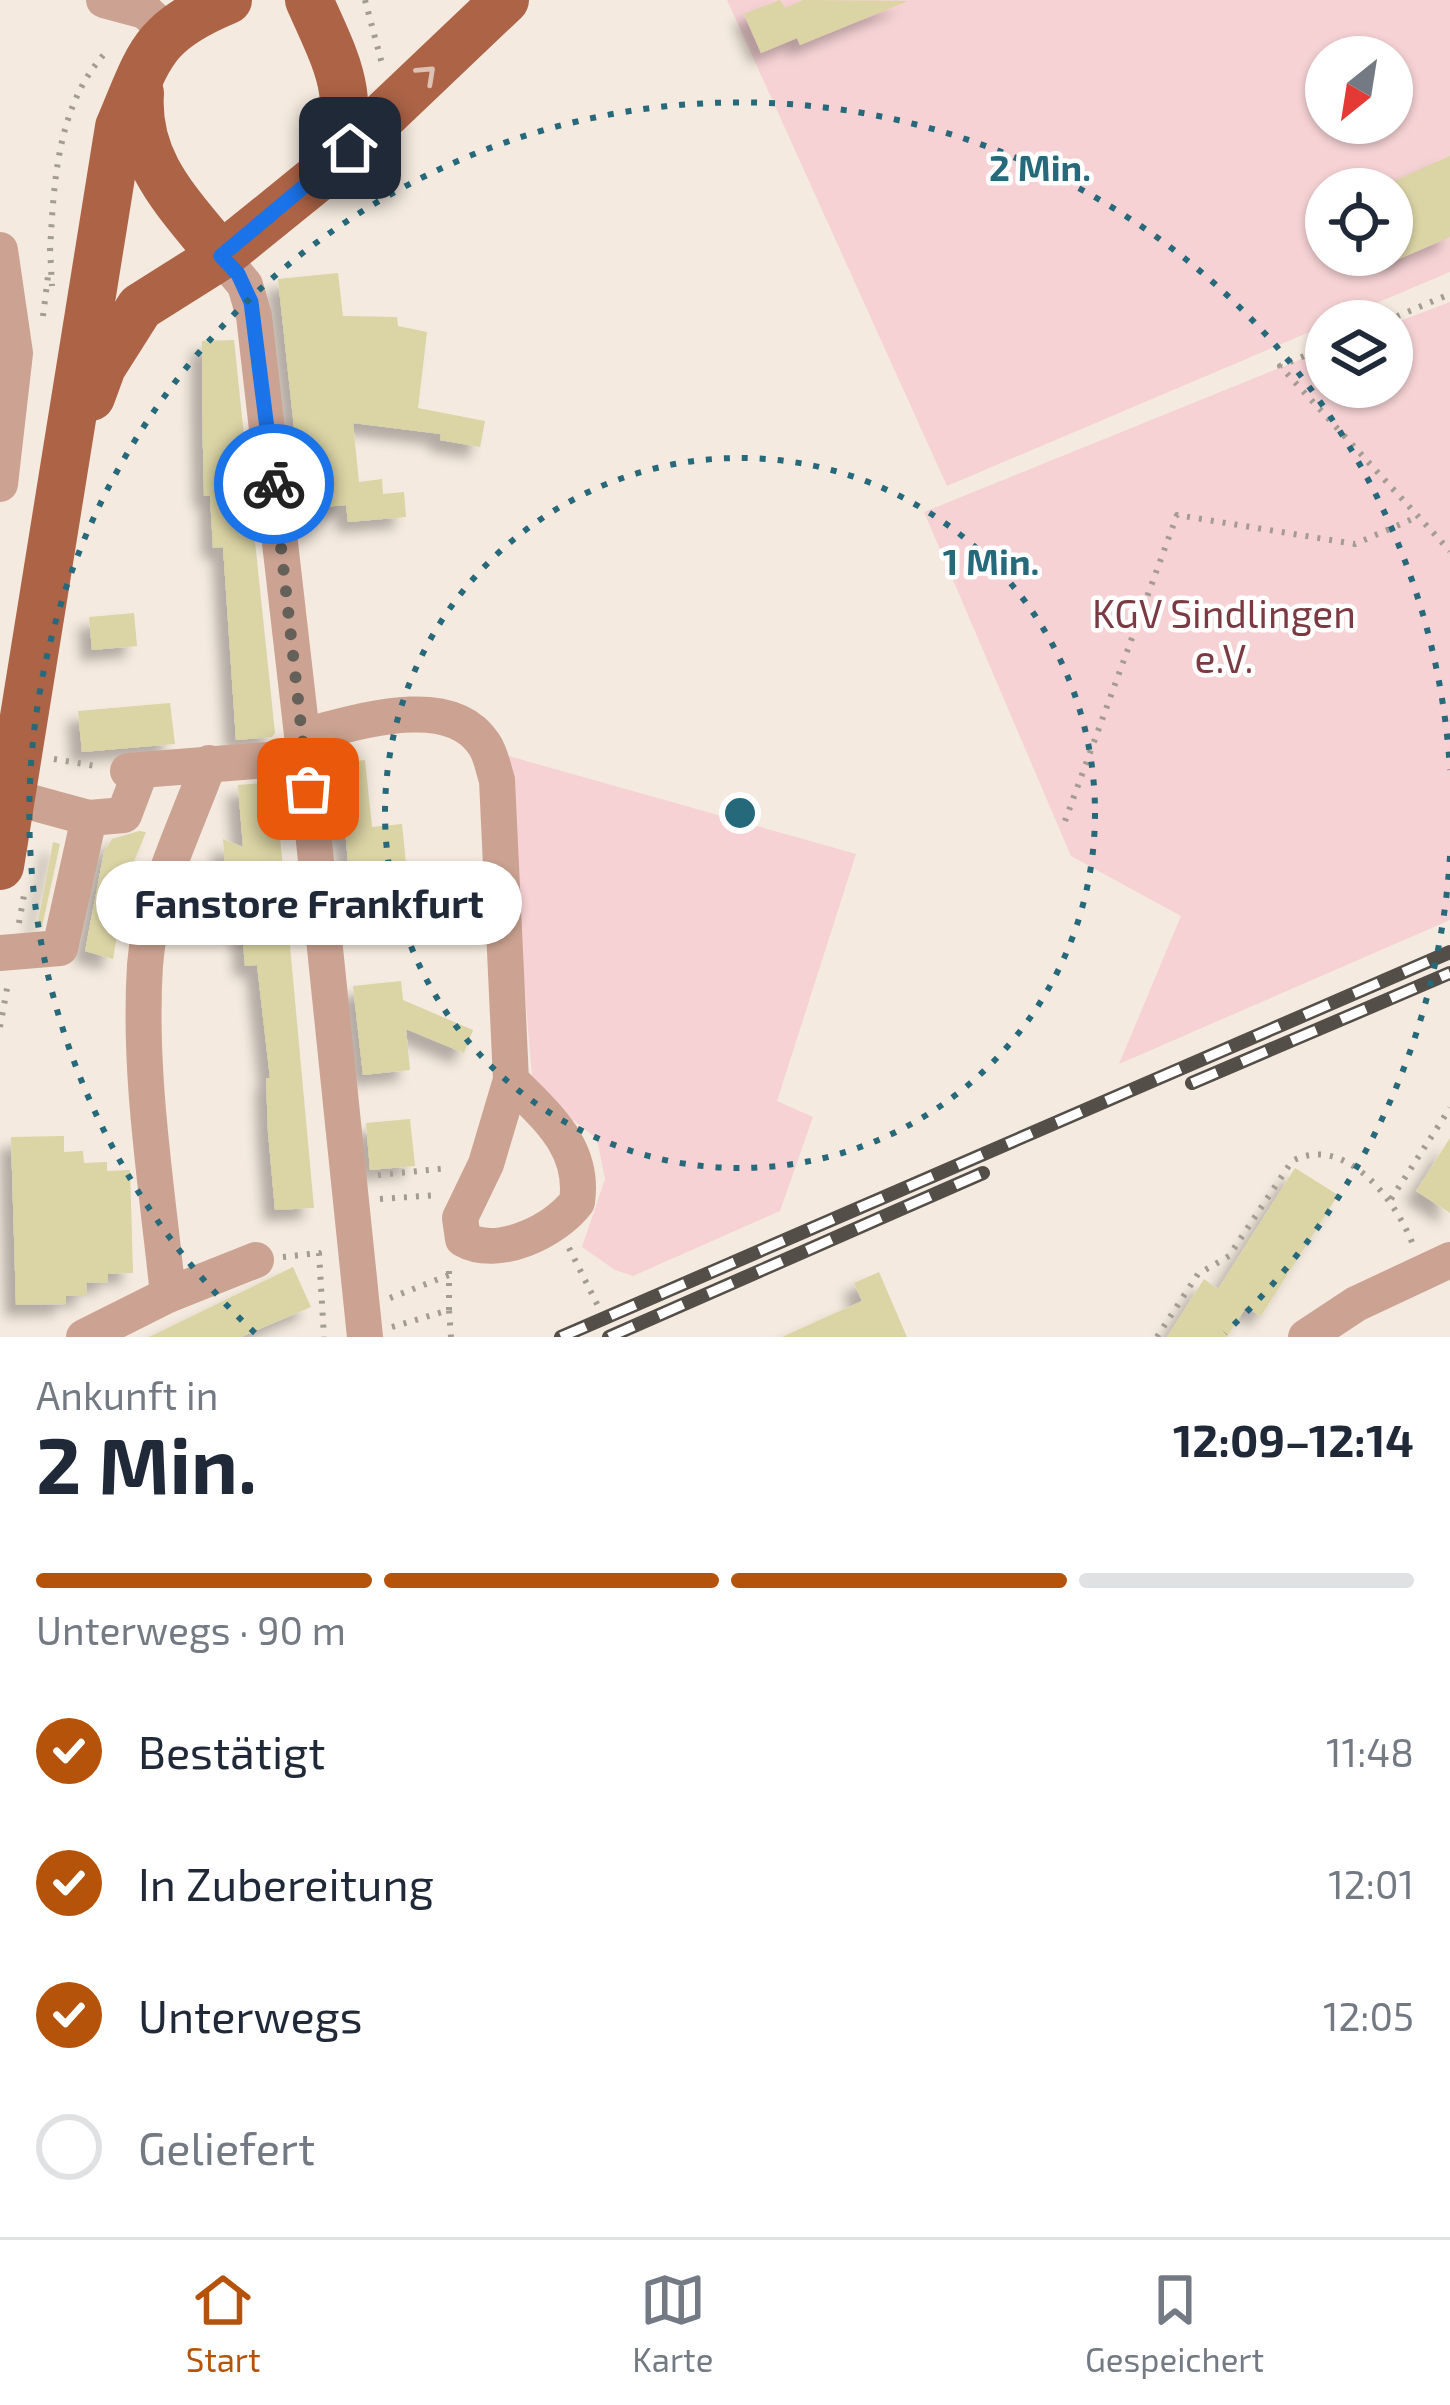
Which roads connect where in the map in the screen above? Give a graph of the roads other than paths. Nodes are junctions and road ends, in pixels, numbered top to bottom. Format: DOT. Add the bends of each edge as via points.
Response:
graph roads {
  1 [pos="104,0"];
  2 [pos="309,0"];
  3 [pos="506,0"];
  4 [pos="226,1"];
  5 [pos="167,32"];
  6 [pos="332,54"];
  7 [pos="141,76"];
  8 [pos="162,181"];
  9 [pos="307,187"];
  10 [pos="0,250"];
  11 [pos="221,256"];
  12 [pos="63,481"];
  13 [pos="0,484"];
  14 [pos="304,746"];
  15 [pos="209,763"];
  16 [pos="16,773"];
  17 [pos="89,818"];
  18 [pos="0,866"];
  19 [pos="0,953"];
  20 [pos="511,1080"];
  21 [pos="256,1259"];
  22 [pos="1437,1265"];
  23 [pos="168,1295"];
  24 [pos="377,1332"];
  25 [pos="84,1337"];
  26 [pos="1306,1337"];
  1 -- 5 [label="street" via="145,11"];
  2 -- 6 [label="main road"];
  9 -- 3 [label="main road, one-way"];
  4 -- 5 [label="main road"];
  4 -- 6 [label="main road" via="294,16"];
  5 -- 7 [label="main road"];
  6 -- 9 [label="main road" via="346,120"];
  7 -- 8 [label="main road" via="138,123"];
  7 -- 12 [label="main road" via="119,127"];
  8 -- 9 [label="main road" via="227,211 256,211"];
  8 -- 11 [label="main road"];
  9 -- 11 [label="main road"];
  10 -- 13 [label="street" via="14,353"];
  11 -- 12 [label="main road" via="163,290 129,322 102,367"];
  11 -- 14 [label="street" via="245,285 254,316"];
  12 -- 16 [label="main road"];
  14 -- 15 [label="street"];
  14 -- 20 [label="street" via="397,714 441,716 474,731 487,747 497,780"];
  14 -- 24 [label="street"];
  15 -- 17 [label="street" via="135,771 124,815"];
  15 -- 23 [label="street" via="157,905 145,963 147,1095"];
  16 -- 17 [label="street"];
  16 -- 18 [label="main road"];
  17 -- 19 [label="street" via="60,948"];
  20 -- 20 [label="street" via="568,1140 578,1202 557,1223 478,1247 463,1239 460,1218"];
  21 -- 23 [label="street"];
  22 -- 26 [label="street"];
  23 -- 25 [label="street"];
}
